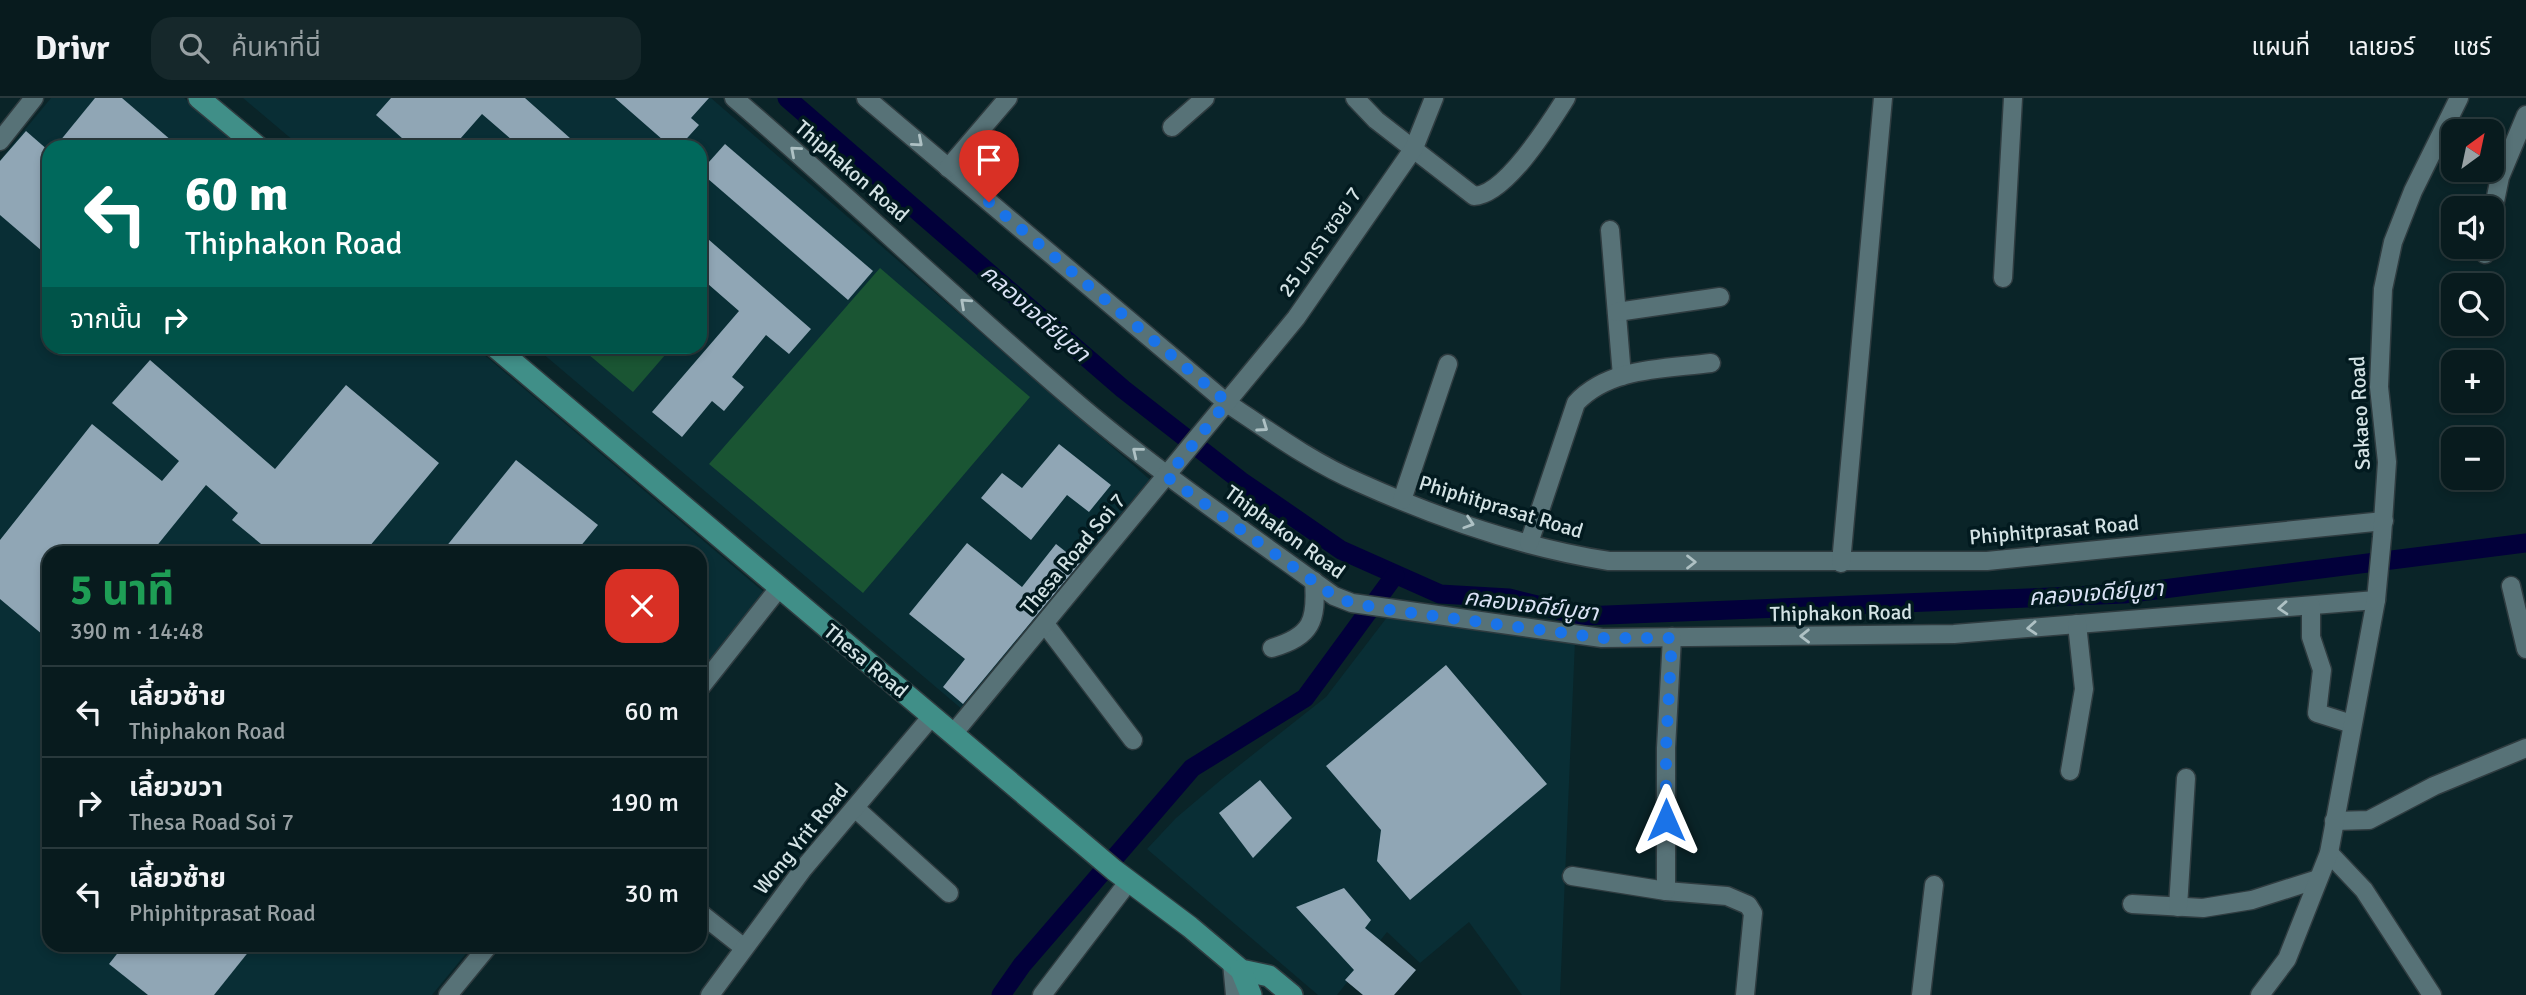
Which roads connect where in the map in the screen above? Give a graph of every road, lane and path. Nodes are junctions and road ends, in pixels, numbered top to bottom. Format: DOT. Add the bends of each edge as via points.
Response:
graph roads {
  1 [pos="34,98"];
  2 [pos="200,98"];
  3 [pos="734,98"];
  4 [pos="1008,98"];
  5 [pos="1205,98"];
  6 [pos="1355,98"];
  7 [pos="1434,98"];
  8 [pos="1566,98"];
  9 [pos="1883,98"];
  10 [pos="2013,98"];
  11 [pos="2459,98"];
  12 [pos="870,99"];
  13 [pos="2526,115"];
  14 [pos="1172,127"];
  15 [pos="250,140"];
  16 [pos="0,141"];
  17 [pos="1414,148"];
  18 [pos="948,168"];
  19 [pos="2496,196"];
  20 [pos="1611,230"];
  21 [pos="2003,278"];
  22 [pos="1720,298"];
  23 [pos="1617,312"];
  24 [pos="503,354"];
  25 [pos="1711,363"];
  26 [pos="1448,364"];
  27 [pos="1622,376"];
  28 [pos="1222,409"];
  29 [pos="1167,477"];
  30 [pos="1402,500"];
  31 [pos="2383,529"];
  32 [pos="1529,543"];
  33 [pos="1841,563"];
  34 [pos="1314,581"];
  35 [pos="2511,586"];
  36 [pos="779,589"];
  37 [pos="2376,593"];
  38 [pos="2311,606"];
  39 [pos="1045,624"];
  40 [pos="2077,624"];
  41 [pos="1672,638"];
  42 [pos="1272,648"];
  43 [pos="2526,649"];
  44 [pos="707,679"];
  45 [pos="932,716"];
  46 [pos="2353,724"];
  47 [pos="953,734"];
  48 [pos="1133,740"];
  49 [pos="2526,748"];
  50 [pos="2070,771"];
  51 [pos="2186,778"];
  52 [pos="856,808"];
  53 [pos="2334,821"];
  54 [pos="2329,852"];
  55 [pos="1121,875"];
  56 [pos="1572,876"];
  57 [pos="2318,880"];
  58 [pos="1934,885"];
  59 [pos="1666,891"];
  60 [pos="948,893"];
  61 [pos="2132,904"];
  62 [pos="2178,907"];
  63 [pos="707,919"];
  64 [pos="743,947"];
  65 [pos="483,952"];
  66 [pos="1237,967"];
  67 [pos="719,991"];
  68 [pos="447,995"];
  69 [pos="1042,995"];
  70 [pos="1235,995"];
  71 [pos="1251,995"];
  72 [pos="1292,995"];
  73 [pos="1745,995"];
  74 [pos="1921,995"];
  75 [pos="2260,995"];
  76 [pos="2432,995"];
  1 -- 16 [label="street"];
  2 -- 15 [label="main road"];
  29 -- 3 [label="street, Thiphakon Road, one-way" via="1071,399"];
  4 -- 18 [label="street"];
  5 -- 14 [label="street"];
  6 -- 17 [label="street"];
  7 -- 17 [label="street, 25 มกรา ซอย 7"];
  8 -- 17 [label="street" via="1528,156 1482,195 1474,196"];
  9 -- 33 [label="street"];
  10 -- 21 [label="street"];
  11 -- 31 [label="street, Sakaeo Road" via="2413,191 2393,243 2383,289 2379,387 2387,462"];
  12 -- 18 [label="street, Phiphitprasat Road, one-way"];
  13 -- 19 [label="street"];
  17 -- 28 [label="street, 25 มกรา ซอย 7" via="1296,318"];
  18 -- 28 [label="street, Phiphitprasat Road"];
  20 -- 23 [label="street"];
  22 -- 23 [label="street"];
  23 -- 27 [label="street"];
  24 -- 36 [label="main road, Thesa Road"];
  25 -- 27 [label="street"];
  26 -- 30 [label="street"];
  27 -- 32 [label="street" via="1589,388 1576,403"];
  28 -- 29 [label="street, Thesa Road Soi 7"];
  28 -- 30 [label="street, Phiphitprasat Road, one-way" via="1358,482"];
  29 -- 34 [label="street, Thiphakon Road"];
  29 -- 39 [label="street, Thesa Road Soi 7"];
  30 -- 32 [label="street, Phiphitprasat Road, one-way"];
  31 -- 33 [label="street, Phiphitprasat Road" via="1987,561"];
  31 -- 37 [label="street, Sakaeo Road"];
  32 -- 33 [label="street, Phiphitprasat Road, one-way" via="1609,561"];
  34 -- 41 [label="street, Thiphakon Road" via="1352,603 1397,611 1602,638"];
  34 -- 42 [label="street" via="1316,604 1308,629 1295,641"];
  35 -- 43 [label="street"];
  36 -- 44 [label="street"];
  36 -- 45 [label="main road, Thesa Road"];
  37 -- 38 [label="street, Thiphakon Road"];
  37 -- 46 [label="street, Sakaeo Road"];
  38 -- 40 [label="street, Thiphakon Road, one-way"];
  38 -- 46 [label="street" via="2311,637 2322,670 2317,713"];
  39 -- 47 [label="street, Thesa Road Soi 7"];
  39 -- 48 [label="street"];
  40 -- 41 [label="street, Thiphakon Road, one-way" via="1954,634"];
  40 -- 50 [label="street" via="2084,690"];
  41 -- 59 [label="street"];
  45 -- 47 [label="main road, Thesa Road"];
  45 -- 52 [label="street, Wong Yrit Road"];
  46 -- 53 [label="street, Sakaeo Road"];
  47 -- 55 [label="main road, Thesa Road"];
  49 -- 53 [label="street" via="2434,786 2368,820"];
  51 -- 62 [label="street"];
  52 -- 60 [label="street"];
  52 -- 64 [label="street, Wong Yrit Road"];
  53 -- 54 [label="street, Sakaeo Road"];
  54 -- 57 [label="street, Sakaeo Road"];
  54 -- 76 [label="street" via="2364,890"];
  55 -- 66 [label="main road, Thesa Road"];
  55 -- 69 [label="street"];
  56 -- 59 [label="street"];
  57 -- 62 [label="street" via="2252,900"];
  57 -- 75 [label="street, Sakaeo Road" via="2287,959"];
  58 -- 74 [label="street"];
  59 -- 73 [label="street" via="1727,896 1748,905 1753,913"];
  61 -- 62 [label="street"];
  63 -- 64 [label="street"];
  64 -- 67 [label="street, Wong Yrit Road"];
  65 -- 68 [label="street"];
  66 -- 70 [label="street"];
  66 -- 71 [label="main road, Thesa Road"];
  66 -- 72 [label="main road, Thesa Road" via="1269,976"];
}
